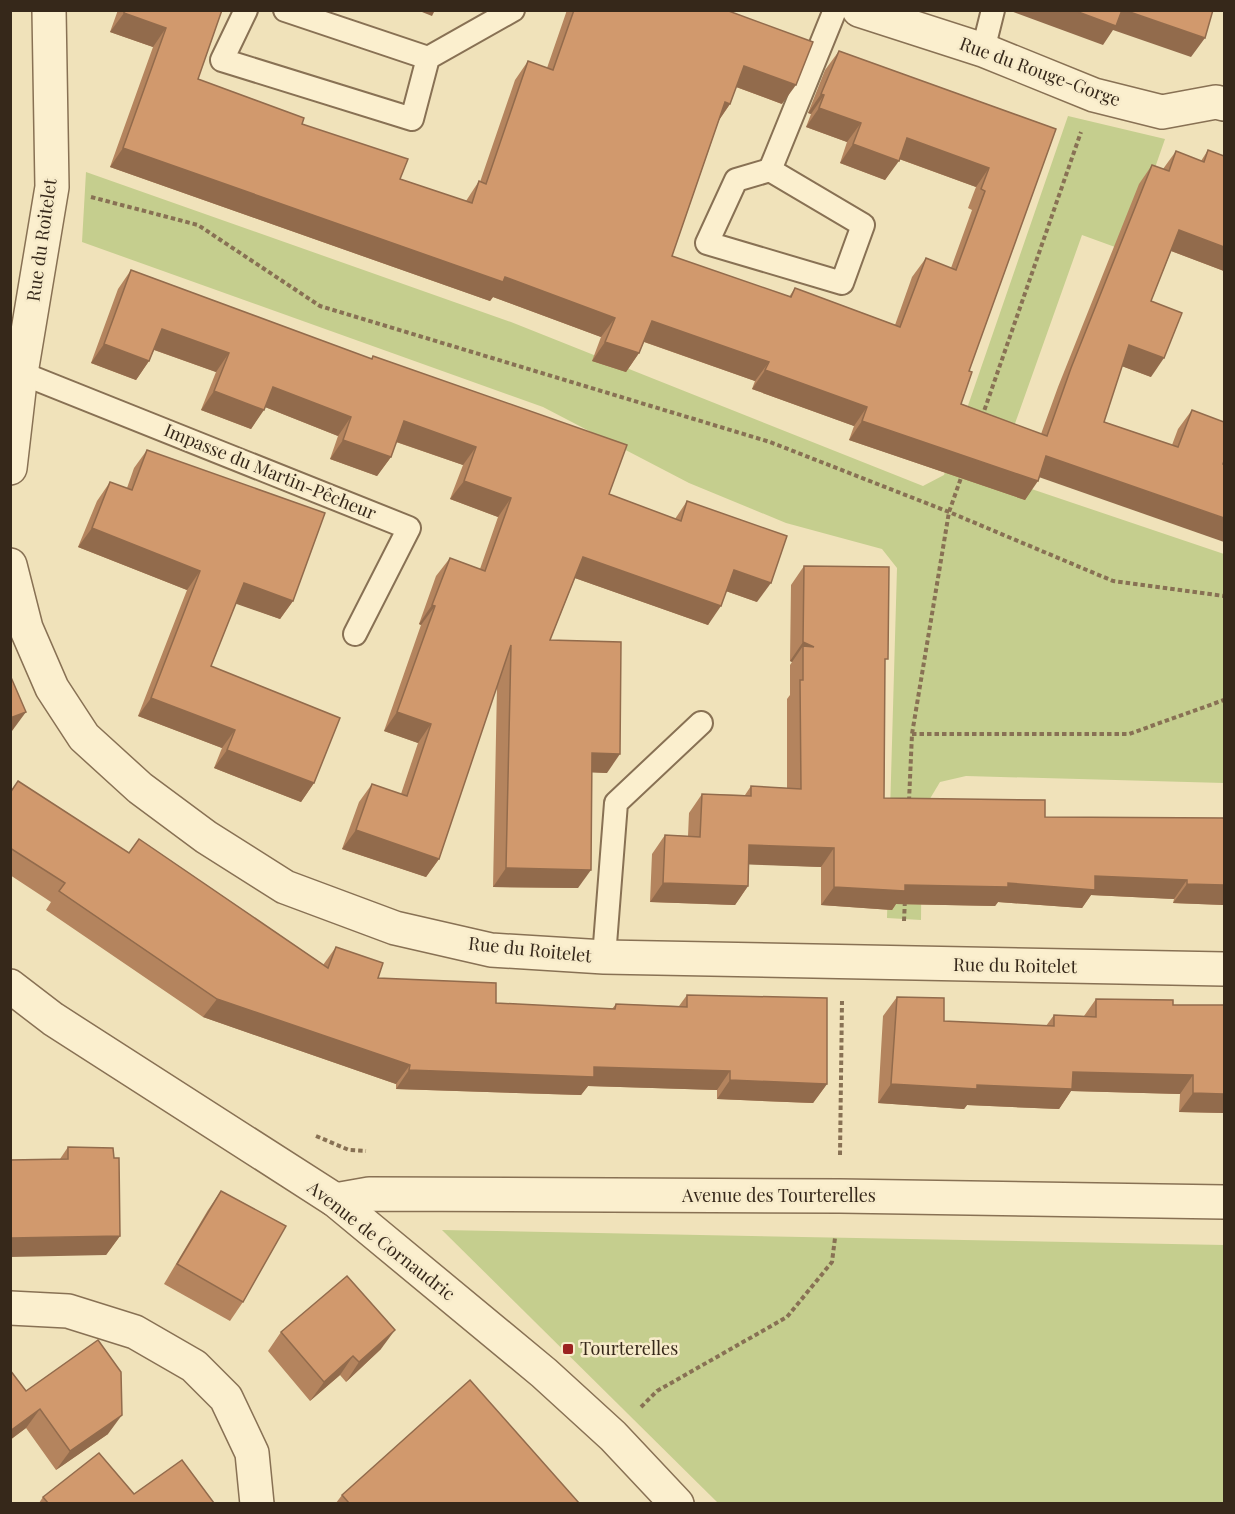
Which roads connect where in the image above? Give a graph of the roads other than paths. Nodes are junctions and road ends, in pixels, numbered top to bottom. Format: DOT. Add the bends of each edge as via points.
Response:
graph roads {
  1 [pos="49,10"];
  2 [pos="246,10"];
  3 [pos="285,10"];
  4 [pos="513,10"];
  5 [pos="835,10"];
  6 [pos="859,10"];
  7 [pos="993,10"];
  8 [pos="983,50"];
  9 [pos="428,58"];
  10 [pos="1224,104"];
  11 [pos="770,170"];
  12 [pos="21,373"];
  13 [pos="10,468"];
  14 [pos="10,565"];
  15 [pos="355,634"];
  16 [pos="701,723"];
  17 [pos="604,957"];
  18 [pos="1224,969"];
  19 [pos="10,987"];
  20 [pos="10,999"];
  21 [pos="53,1019"];
  22 [pos="334,1200"];
  23 [pos="1224,1202"];
  24 [pos="10,1308"];
  25 [pos="257,1503"];
  26 [pos="677,1503"];
  1 -- 12 [label="street, Rue du Roitelet" via="52,187"];
  2 -- 9 [label="lane" via="222,60 412,119"];
  3 -- 9 [label="lane"];
  4 -- 9 [label="lane"];
  5 -- 11 [label="lane"];
  6 -- 8 [label="street, Rue du Rouge-Gorge"];
  7 -- 8 [label="lane"];
  8 -- 10 [label="street, Rue du Rouge-Gorge" via="1094,95 1162,112 1216,102"];
  11 -- 11 [label="lane" via="736,180 707,243 842,283 863,225"];
  12 -- 13 [label="street, Rue du Roitelet"];
  12 -- 15 [label="lane, Impasse du Martin-Pêcheur" via="409,528"];
  14 -- 17 [label="street, Rue du Roitelet" via="26,628 52,688 84,737 140,788 206,837 285,887 395,928 491,950"];
  16 -- 17 [label="lane" via="616,803"];
  17 -- 18 [label="street, Rue du Roitelet"];
  19 -- 21 [label="street, Avenue de Cornaudric"];
  20 -- 21 [label="street, Avenue de Cornaudric"];
  21 -- 22 [label="street, Avenue de Cornaudric"];
  22 -- 23 [label="street, Avenue des Tourterelles" via="404,1194"];
  22 -- 26 [label="street, Avenue de Cornaudric" via="544,1373 613,1436"];
  24 -- 25 [label="street" via="68,1311 124,1328 194,1366 226,1398 252,1453"];
}
